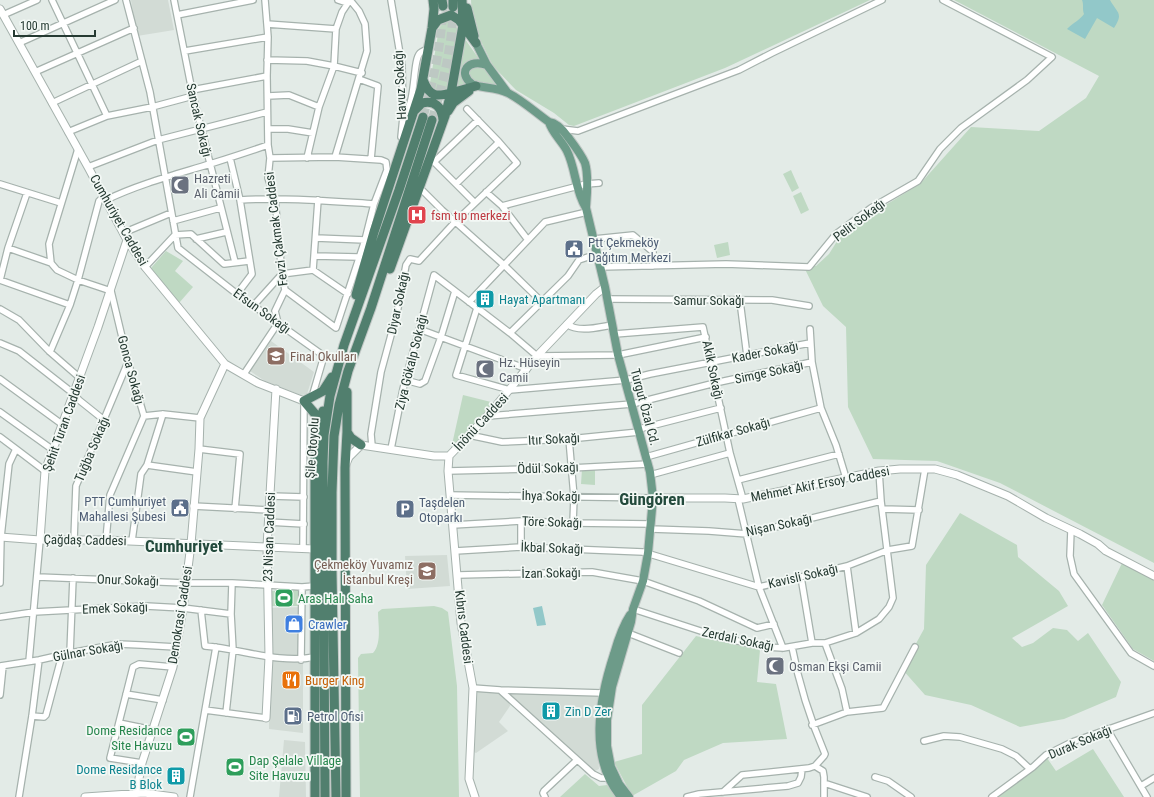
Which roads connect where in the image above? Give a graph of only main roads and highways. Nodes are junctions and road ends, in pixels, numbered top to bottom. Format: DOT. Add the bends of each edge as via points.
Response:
graph roads {
  1 [pos="433,0"];
  2 [pos="462,0"];
  3 [pos="466,0"];
  4 [pos="463,25"];
  5 [pos="432,28"];
  6 [pos="476,43"];
  7 [pos="487,65"];
  8 [pos="423,80"];
  9 [pos="476,86"];
  10 [pos="451,93"];
  11 [pos="508,93"];
  12 [pos="413,111"];
  13 [pos="446,116"];
  14 [pos="423,117"];
  15 [pos="432,120"];
  16 [pos="549,122"];
  17 [pos="442,127"];
  18 [pos="586,210"];
  19 [pos="354,317"];
  20 [pos="366,323"];
  21 [pos="338,365"];
  22 [pos="348,371"];
  23 [pos="330,396"];
  24 [pos="319,423"];
  25 [pos="347,432"];
  26 [pos="324,435"];
  27 [pos="361,444"];
  28 [pos="632,611"];
  29 [pos="612,777"];
  30 [pos="315,797"];
  31 [pos="325,797"];
  32 [pos="336,797"];
  33 [pos="346,797"];
  34 [pos="621,797"];
  35 [pos="629,797"];
  1 -- 5 [label="highway"];
  2 -- 4 [label="highway"];
  3 -- 6 [label="highway"];
  4 -- 5 [label="highway" via="451,15 438,20"];
  4 -- 6 [label="highway"];
  4 -- 10 [label="highway"];
  5 -- 8 [label="highway"];
  6 -- 7 [label="main road"];
  7 -- 9 [label="main road" via="474,62 466,70 468,80"];
  7 -- 11 [label="main road"];
  8 -- 10 [label="highway" via="427,90 432,94 442,96"];
  8 -- 12 [label="highway"];
  9 -- 10 [label="highway"];
  9 -- 11 [label="main road" via="496,88"];
  9 -- 13 [label="highway" via="453,103"];
  10 -- 13 [label="highway"];
  11 -- 16 [label="main road, Turgut Özal Cd."];
  12 -- 17 [label="highway" via="422,103 436,104 442,112"];
  12 -- 19 [label="highway" via="372,239 358,288"];
  13 -- 17 [label="highway"];
  14 -- 19 [label="highway, Şile Otoyolu"];
  15 -- 20 [label="highway, Şile Otoyolu"];
  16 -- 18 [label="main road, Turgut Özal Cd." via="567,151"];
  16 -- 18 [label="main road, Turgut Özal Cd." via="553,122 561,129 585,163"];
  17 -- 20 [label="highway" via="396,253"];
  18 -- 28 [label="main road, Turgut Özal Cd." via="608,299 618,355 647,460 653,498 643,581"];
  19 -- 21 [label="highway, Şile Otoyolu"];
  20 -- 22 [label="highway, Şile Otoyolu"];
  21 -- 23 [label="highway, Şile Otoyolu"];
  21 -- 24 [label="highway" via="327,386 308,399"];
  22 -- 25 [label="highway"];
  22 -- 32 [label="highway, Şile Otoyolu" via="334,436 332,492"];
  23 -- 24 [label="highway"];
  23 -- 26 [label="highway, Şile Otoyolu"];
  24 -- 26 [label="highway"];
  24 -- 30 [label="highway" via="315,460 314,549"];
  25 -- 27 [label="highway"];
  25 -- 33 [label="highway" via="344,468"];
  26 -- 31 [label="highway, Şile Otoyolu"];
  28 -- 29 [label="main road" via="612,687 607,720 608,757"];
  28 -- 29 [label="main road" via="623,625 603,693 600,746 605,769"];
  29 -- 34 [label="main road"];
  29 -- 35 [label="main road"];
}
